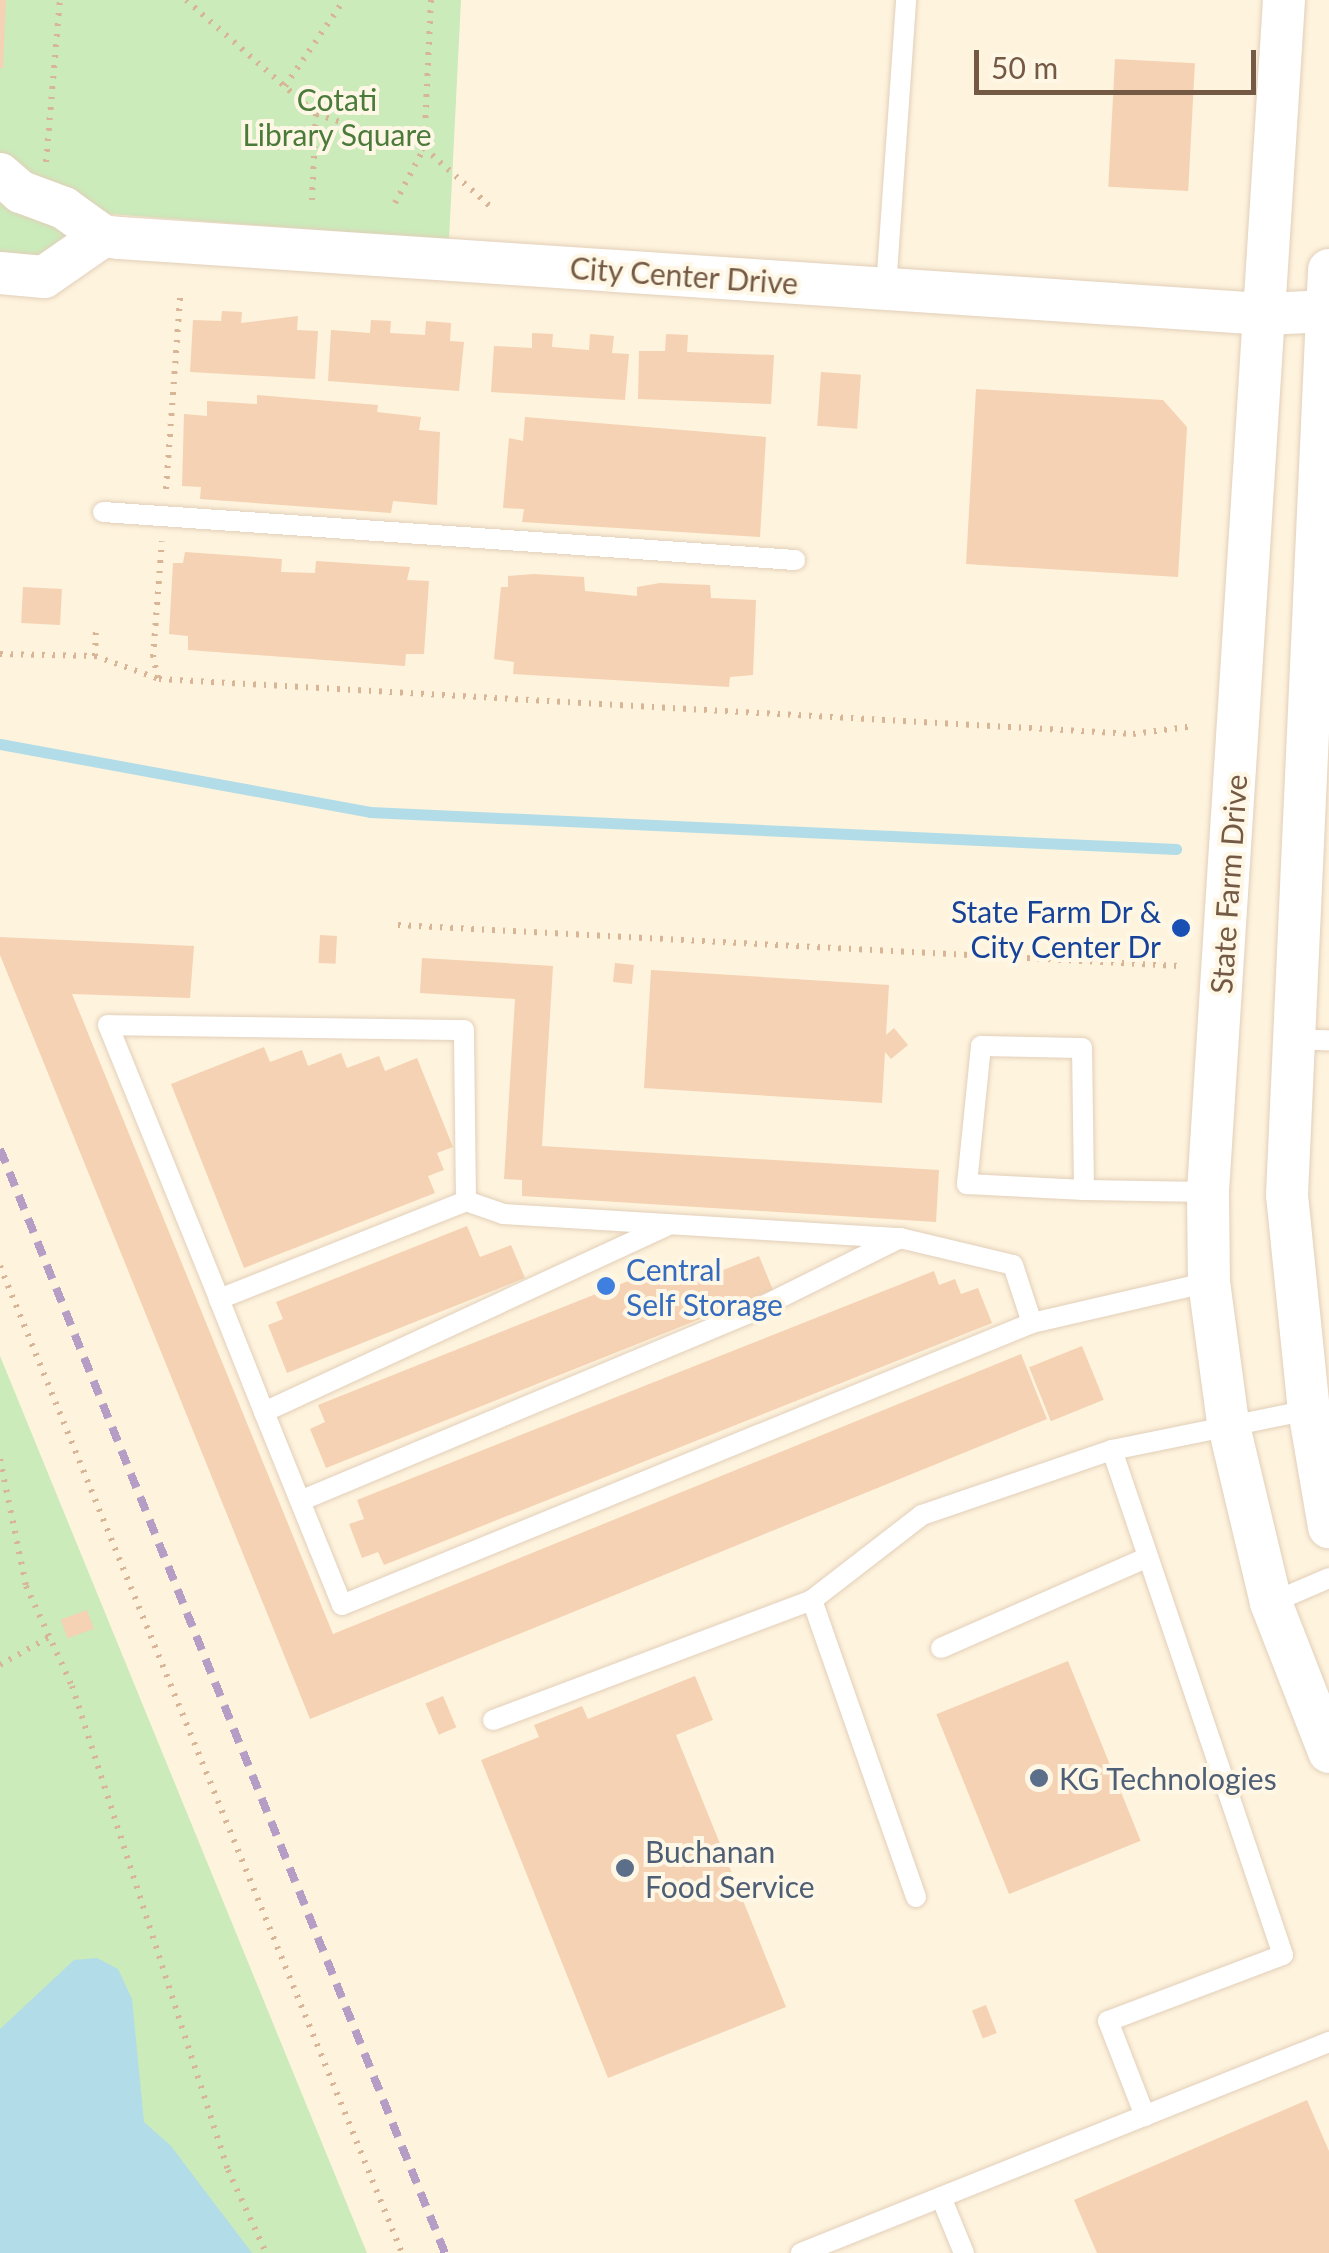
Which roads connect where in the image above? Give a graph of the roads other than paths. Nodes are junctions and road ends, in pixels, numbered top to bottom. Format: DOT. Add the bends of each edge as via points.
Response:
graph roads {
  1 [pos="906,0"];
  2 [pos="1284,0"];
  3 [pos="0,174"];
  4 [pos="103,236"];
  5 [pos="0,273"];
  6 [pos="886,288"];
  7 [pos="1328,297"];
  8 [pos="1265,314"];
  9 [pos="103,512"];
  10 [pos="795,560"];
  11 [pos="1310,1039"];
  12 [pos="1084,1190"];
  13 [pos="1208,1192"];
  14 [pos="466,1201"];
  15 [pos="669,1225"];
  16 [pos="900,1238"];
  17 [pos="1209,1282"];
  18 [pos="219,1300"];
  19 [pos="1032,1324"];
  20 [pos="1309,1410"];
  21 [pos="264,1412"];
  22 [pos="1228,1422"];
  23 [pos="1112,1450"];
  24 [pos="300,1501"];
  25 [pos="1329,1527"];
  26 [pos="1148,1557"];
  27 [pos="1329,1578"];
  28 [pos="812,1600"];
  29 [pos="1271,1603"];
  30 [pos="940,1648"];
  31 [pos="492,1720"];
  32 [pos="1329,1752"];
  33 [pos="916,1897"];
  34 [pos="1329,2042"];
  35 [pos="1145,2116"];
  36 [pos="941,2197"];
  37 [pos="801,2253"];
  38 [pos="964,2253"];
  1 -- 6 [label="lane"];
  2 -- 8 [label="street, State Farm Drive"];
  3 -- 4 [label="street"];
  4 -- 5 [label="street" via="44,277"];
  4 -- 6 [label="street, City Center Drive"];
  6 -- 8 [label="street, City Center Drive"];
  7 -- 8 [label="street, City Center Drive"];
  7 -- 11 [label="street" via="1297,896"];
  8 -- 13 [label="street, State Farm Drive"];
  9 -- 10 [label="lane"];
  11 -- 20 [label="street" via="1287,1195"];
  12 -- 12 [label="lane" via="1082,1048 981,1046 968,1184"];
  12 -- 13 [label="lane"];
  13 -- 17 [label="street, State Farm Drive"];
  14 -- 15 [label="lane" via="502,1214"];
  14 -- 18 [label="lane"];
  14 -- 18 [label="lane" via="464,1030 108,1025"];
  15 -- 16 [label="lane"];
  15 -- 21 [label="lane"];
  16 -- 19 [label="lane" via="1012,1264"];
  16 -- 24 [label="lane" via="746,1314"];
  17 -- 19 [label="lane"];
  17 -- 22 [label="street, State Farm Drive"];
  18 -- 21 [label="lane"];
  19 -- 24 [label="lane" via="342,1605"];
  20 -- 22 [label="lane"];
  20 -- 25 [label="street"];
  21 -- 24 [label="lane"];
  22 -- 23 [label="lane"];
  22 -- 29 [label="street, State Farm Drive"];
  23 -- 26 [label="lane"];
  23 -- 28 [label="lane" via="922,1514"];
  26 -- 30 [label="lane"];
  26 -- 35 [label="lane" via="1283,1955 1108,2021"];
  27 -- 29 [label="lane"];
  28 -- 31 [label="lane"];
  28 -- 33 [label="lane"];
  29 -- 32 [label="street, State Farm Drive"];
  34 -- 35 [label="lane"];
  35 -- 36 [label="lane"];
  36 -- 37 [label="lane"];
  36 -- 38 [label="lane"];
}
